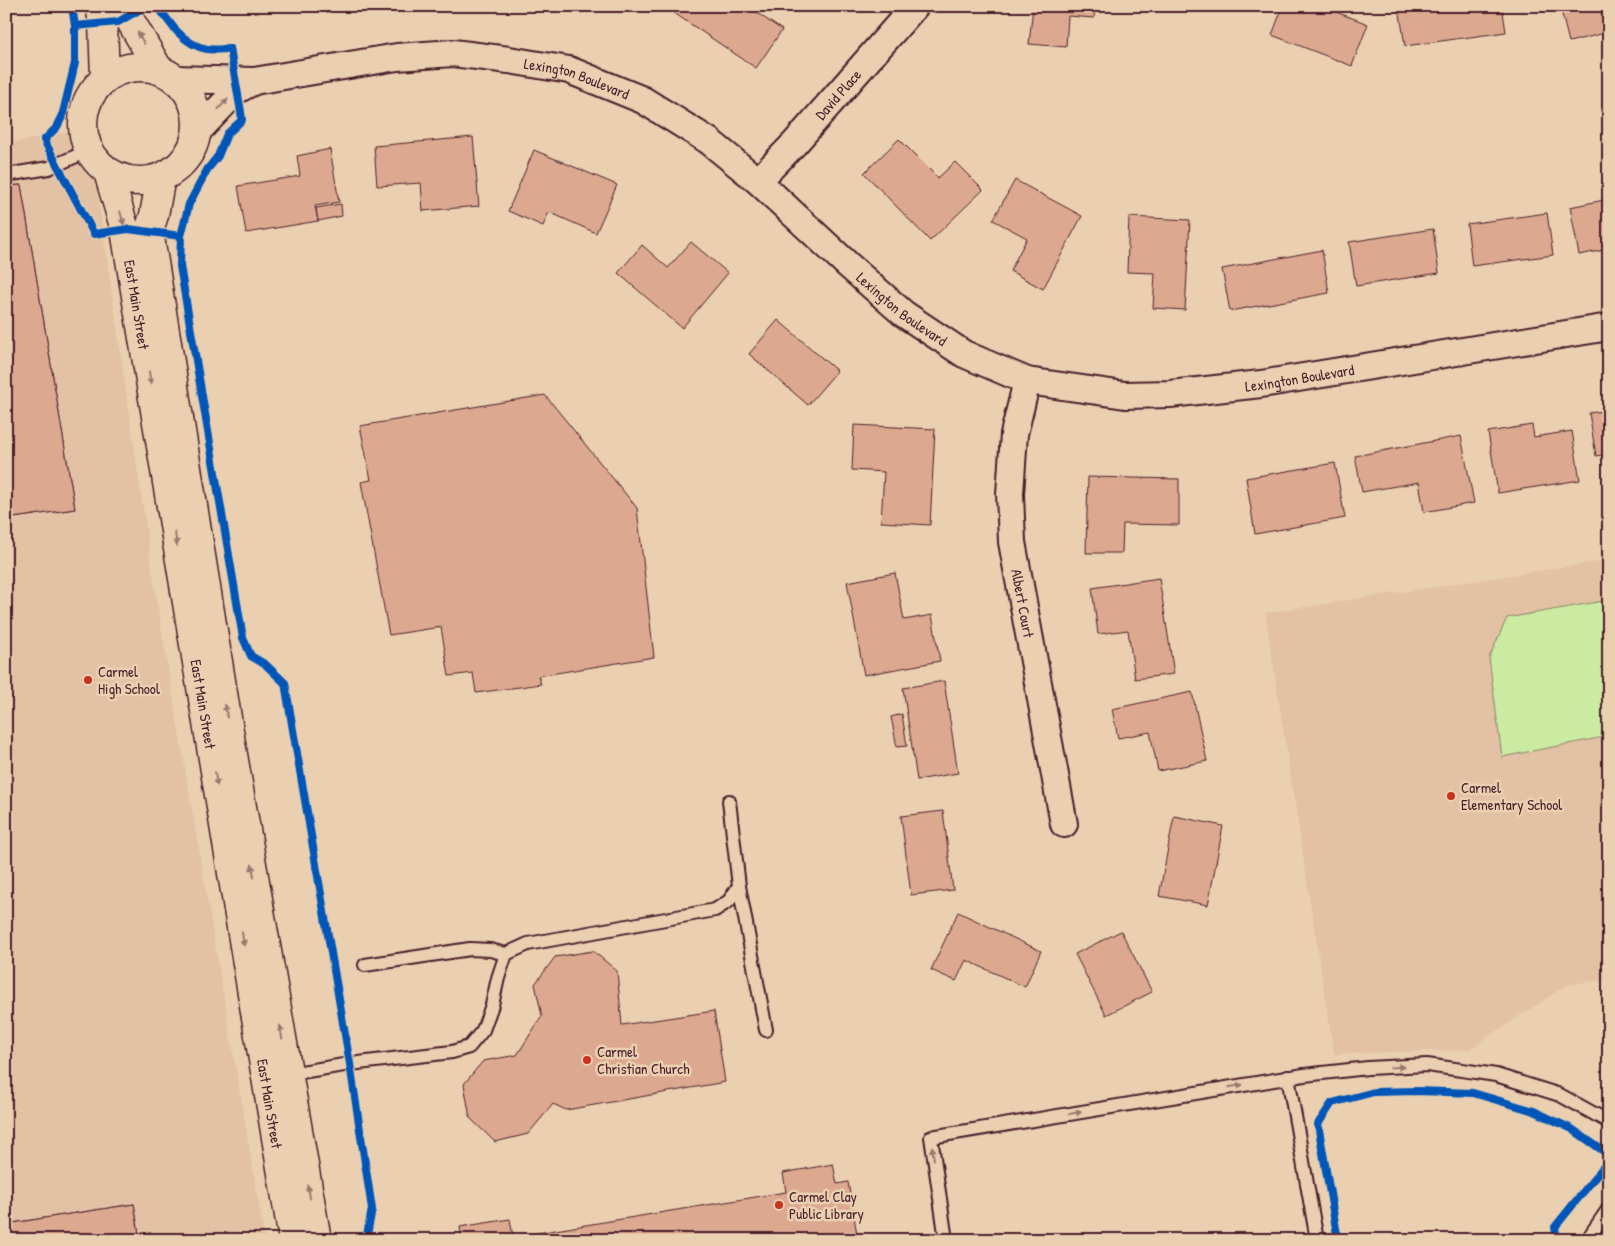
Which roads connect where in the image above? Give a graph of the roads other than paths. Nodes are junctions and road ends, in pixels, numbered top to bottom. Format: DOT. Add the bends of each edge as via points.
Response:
graph roads {
  1 [pos="100,6"];
  2 [pos="122,6"];
  3 [pos="915,6"];
  4 [pos="166,74"];
  5 [pos="105,78"];
  6 [pos="254,81"];
  7 [pos="196,133"];
  8 [pos="90,150"];
  9 [pos="108,172"];
  10 [pos="6,175"];
  11 [pos="162,176"];
  12 [pos="758,181"];
  13 [pos="1609,327"];
  14 [pos="1027,382"];
  15 [pos="729,801"];
  16 [pos="1064,824"];
  17 [pos="739,886"];
  18 [pos="506,954"];
  19 [pos="365,965"];
  20 [pos="766,1030"];
  21 [pos="289,1074"];
  22 [pos="1288,1077"];
  23 [pos="1609,1122"];
  24 [pos="1609,1208"];
  25 [pos="293,1240"];
  26 [pos="317,1240"];
  27 [pos="946,1240"];
  28 [pos="1316,1240"];
  29 [pos="1587,1240"];
  1 -- 5 [label="main road"];
  4 -- 2 [label="main road, one-way"];
  3 -- 12 [label="street, David Place"];
  4 -- 5 [label="main road" via="144,66 126,68"];
  4 -- 6 [label="street, Lexington Boulevard"];
  4 -- 7 [label="main road" via="179,82 190,96 196,114"];
  5 -- 8 [label="main road" via="94,88 82,123"];
  7 -- 6 [label="street, Lexington Boulevard, one-way" via="237,90"];
  6 -- 12 [label="street, Lexington Boulevard" via="397,57 453,53 569,70 643,100 709,141"];
  7 -- 11 [label="main road" via="190,151 178,166"];
  8 -- 9 [label="main road" via="94,159"];
  8 -- 10 [label="lane" via="49,168"];
  9 -- 11 [label="main road" via="144,181"];
  9 -- 25 [label="main road, East Main Street, one-way" via="125,230"];
  21 -- 11 [label="main road, East Main Street, one-way" via="231,742 149,231"];
  12 -- 14 [label="street, Lexington Boulevard" via="904,314 964,354"];
  13 -- 14 [label="street, Lexington Boulevard" via="1261,384 1170,394 1125,395"];
  14 -- 16 [label="street, Albert Court" via="1014,434 1010,494 1012,542"];
  15 -- 17 [label="lane"];
  17 -- 18 [label="lane" via="729,901 715,910 528,944"];
  17 -- 20 [label="lane"];
  18 -- 19 [label="lane" via="470,949"];
  18 -- 21 [label="lane" via="483,1030 469,1047"];
  26 -- 21 [label="main road, East Main Street, one-way"];
  22 -- 23 [label="lane, one-way" via="1427,1065 1496,1076 1560,1095"];
  27 -- 22 [label="lane, one-way" via="931,1137"];
  22 -- 28 [label="lane"];
  24 -- 29 [label="lane"];
}
